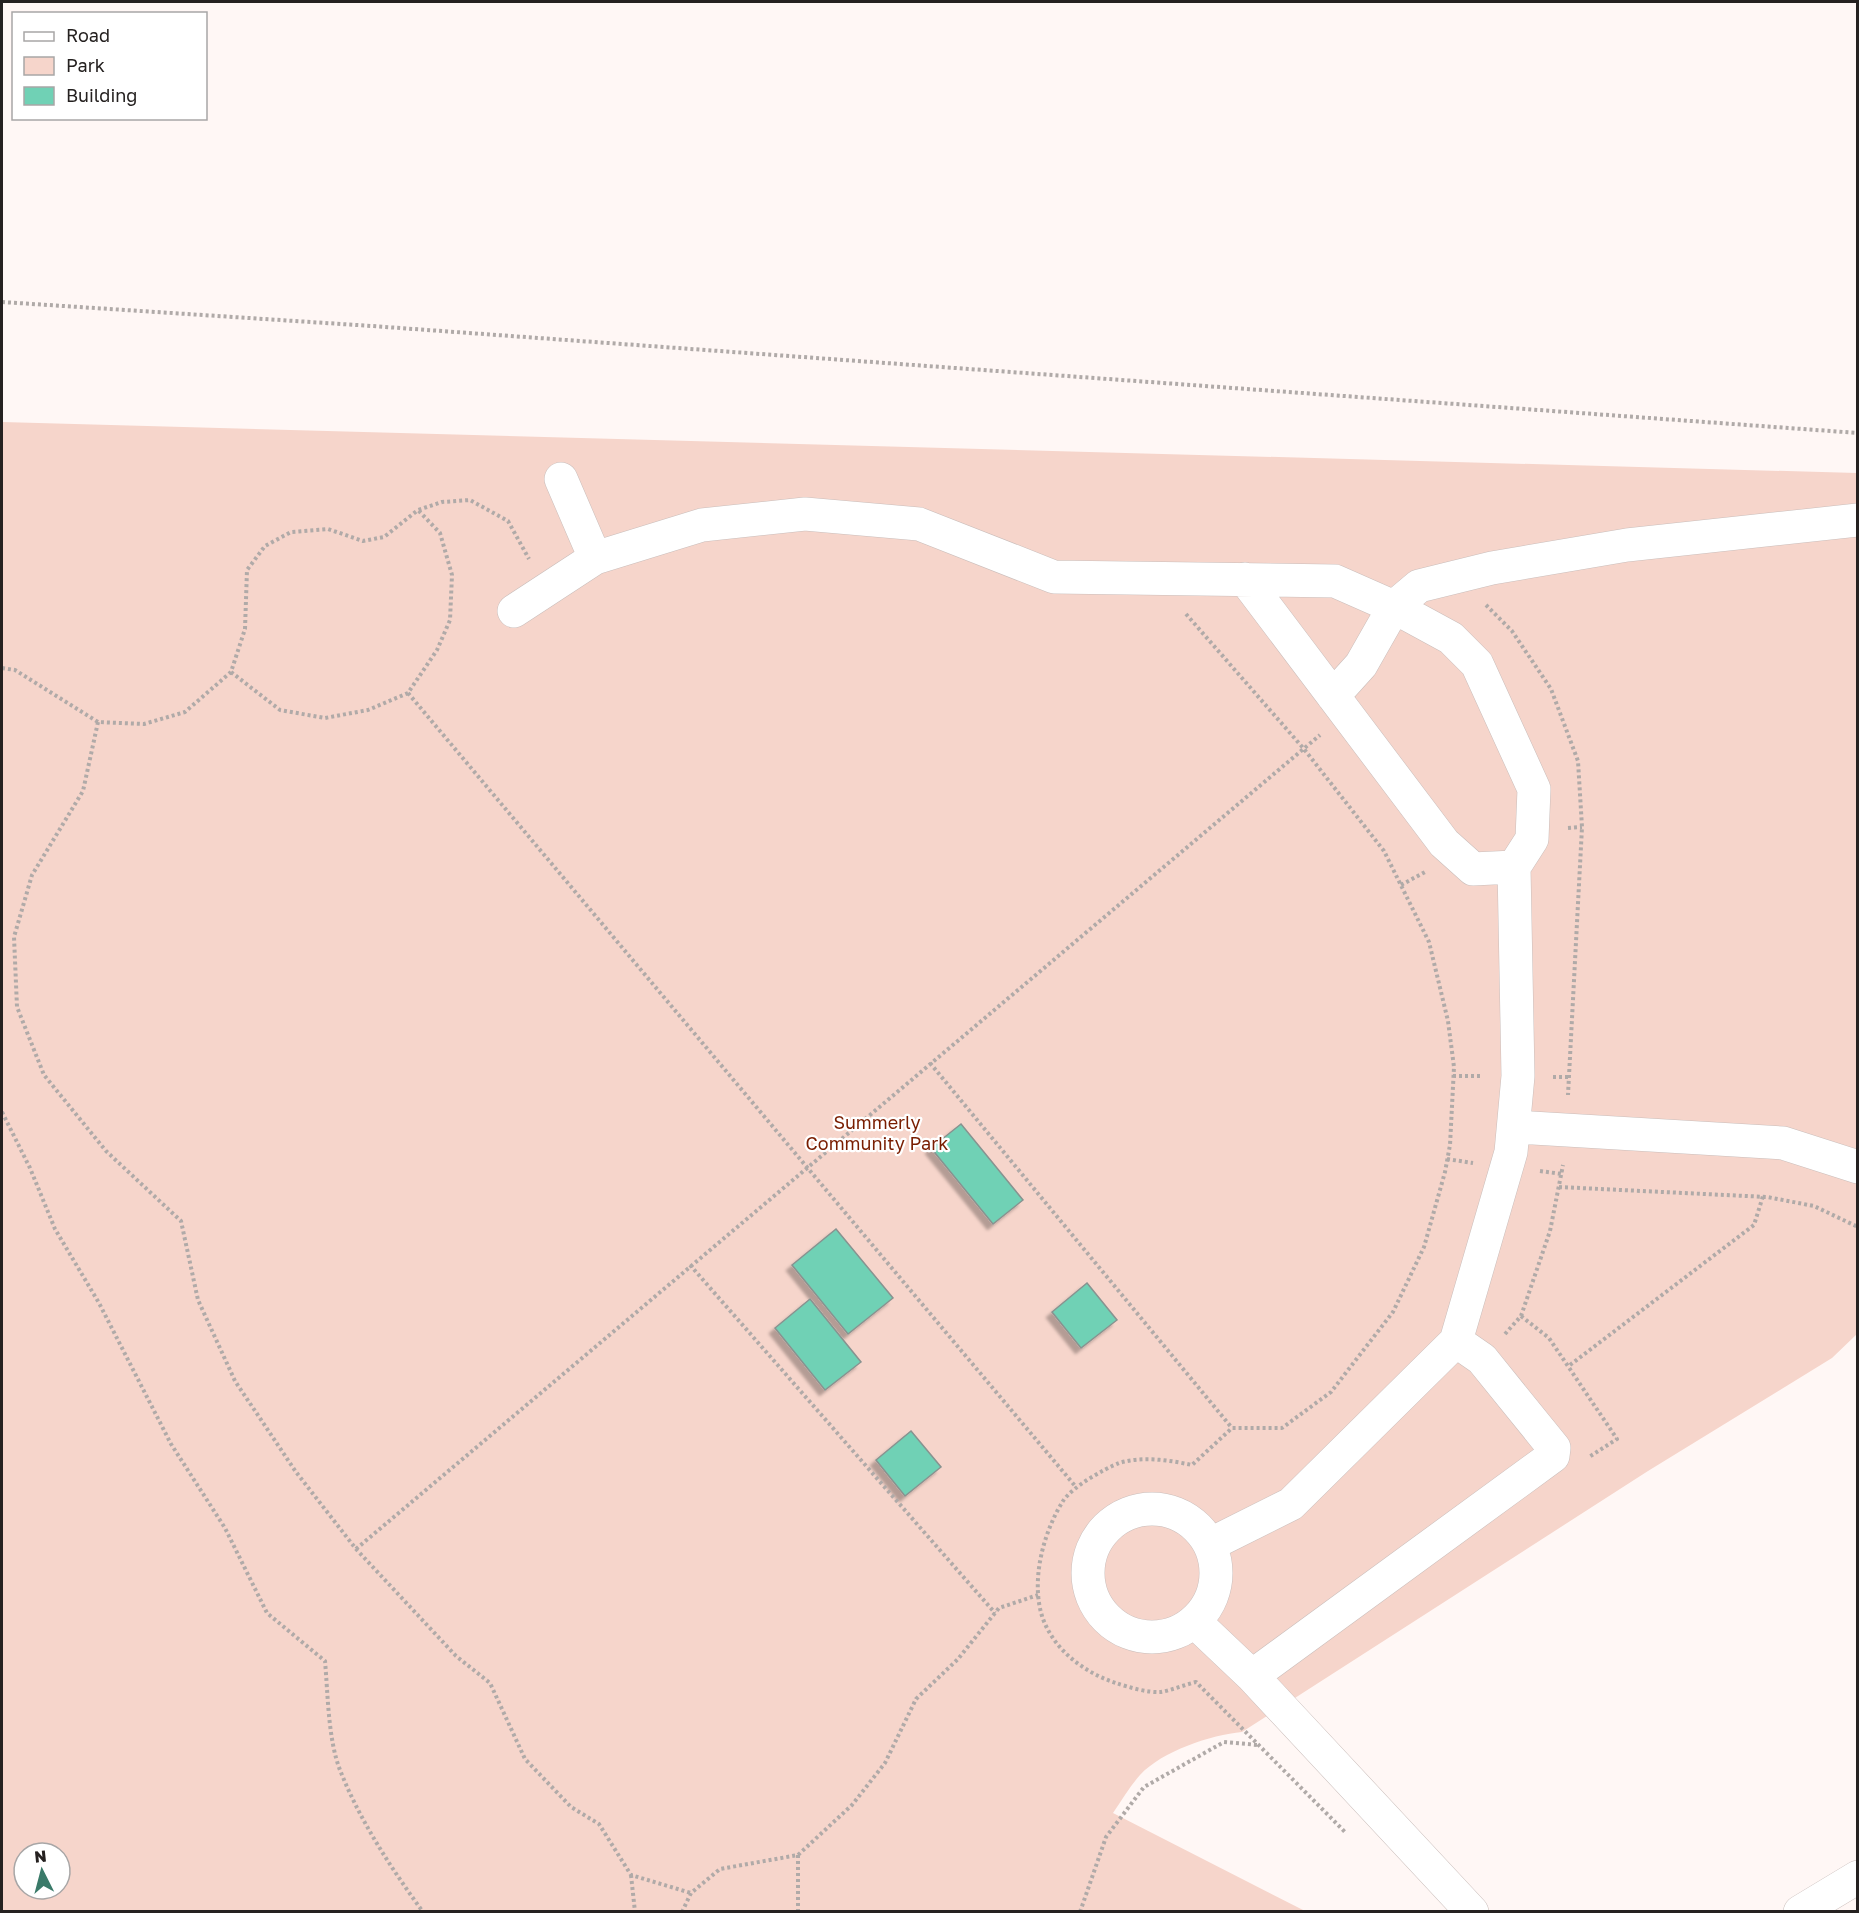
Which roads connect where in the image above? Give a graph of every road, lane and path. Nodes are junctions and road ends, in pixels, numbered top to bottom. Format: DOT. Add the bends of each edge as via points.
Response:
graph roads {
  1 [pos="2,302"];
  2 [pos="1857,433"];
  3 [pos="561,479"];
  4 [pos="418,510"];
  5 [pos="1857,520"];
  6 [pos="595,558"];
  7 [pos="1245,579"];
  8 [pos="548,591"];
  9 [pos="1394,607"];
  10 [pos="1183,610"];
  11 [pos="514,611"];
  12 [pos="2,668"];
  13 [pos="231,672"];
  14 [pos="408,693"];
  15 [pos="1333,696"];
  16 [pos="98,722"];
  17 [pos="1325,731"];
  18 [pos="1304,749"];
  19 [pos="1514,867"];
  20 [pos="930,1063"];
  21 [pos="2,1113"];
  22 [pos="1514,1127"];
  23 [pos="806,1166"];
  24 [pos="1857,1167"];
  25 [pos="1559,1187"];
  26 [pos="1763,1196"];
  27 [pos="1857,1227"];
  28 [pos="690,1265"];
  29 [pos="1521,1316"];
  30 [pos="1456,1341"];
  31 [pos="1569,1365"];
  32 [pos="1588,1458"];
  33 [pos="1076,1487"];
  34 [pos="1211,1544"];
  35 [pos="356,1549"];
  36 [pos="1038,1595"];
  37 [pos="995,1613"];
  38 [pos="1195,1622"];
  39 [pos="1252,1676"];
  40 [pos="1259,1745"];
  41 [pos="798,1855"];
  42 [pos="631,1875"];
  43 [pos="1857,1877"];
  44 [pos="691,1893"];
  45 [pos="423,1911"];
  46 [pos="635,1911"];
  47 [pos="682,1911"];
  48 [pos="798,1911"];
  49 [pos="1080,1911"];
  50 [pos="1472,1911"];
  51 [pos="1800,1911"];
  1 -- 2 [label="path"];
  3 -- 6 [label="lane"];
  4 -- 8 [label="path" via="442,502 470,500 508,521"];
  4 -- 13 [label="path" via="384,537 363,541 328,529 291,532 265,546 247,570 245,629"];
  4 -- 14 [label="path" via="440,533 452,575 450,620 437,650"];
  5 -- 9 [label="lane" via="1627,545 1492,568 1419,586"];
  6 -- 7 [label="lane" via="702,525 805,514 919,524 1054,577"];
  6 -- 8 [label="lane"];
  7 -- 9 [label="lane" via="1335,581"];
  7 -- 15 [label="lane"];
  8 -- 11 [label="lane"];
  9 -- 15 [label="lane" via="1361,665"];
  9 -- 19 [label="lane" via="1450,639 1477,664 1534,789 1532,839"];
  10 -- 18 [label="path"];
  12 -- 16 [label="path" via="15,670"];
  13 -- 14 [label="path" via="280,711 325,718 368,710"];
  13 -- 16 [label="path" via="185,712 144,724"];
  14 -- 23 [label="path"];
  15 -- 19 [label="lane" via="1444,843 1473,869"];
  16 -- 35 [label="path" via="83,791 32,875 14,937 17,1006 44,1075 106,1151 181,1221 198,1299 235,1381 296,1472"];
  17 -- 18 [label="path"];
  18 -- 20 [label="path"];
  18 -- 20 [label="path" via="1384,851 1414,909 1429,942 1448,1021 1454,1067 1450,1145 1424,1247 1393,1312 1331,1392 1282,1428 1232,1428"];
  19 -- 22 [label="lane" via="1518,1076"];
  20 -- 23 [label="path"];
  21 -- 45 [label="path" via="55,1229 99,1303 171,1444 225,1528 267,1613 325,1661 329,1716 340,1768 389,1865"];
  22 -- 24 [label="lane" via="1783,1143"];
  22 -- 30 [label="lane" via="1511,1152"];
  23 -- 28 [label="path"];
  23 -- 33 [label="path"];
  25 -- 26 [label="path"];
  26 -- 27 [label="path" via="1814,1206"];
  26 -- 31 [label="path" via="1754,1225"];
  28 -- 35 [label="path"];
  28 -- 37 [label="path"];
  29 -- 31 [label="path" via="1549,1338"];
  30 -- 34 [label="lane" via="1291,1504"];
  30 -- 39 [label="lane" via="1482,1359 1554,1448 1553,1456"];
  31 -- 32 [label="path" via="1617,1439"];
  34 -- 38 [label="lane" via="1217,1564 1216,1585"];
  34 -- 38 [label="lane" via="1181,1514 1150,1509 1118,1517 1091,1550 1091,1592 1100,1611 1116,1626 1135,1635 1156,1637 1177,1633"];
  35 -- 42 [label="path" via="456,1656 490,1683 525,1759 570,1807 599,1824"];
  36 -- 37 [label="path" via="999,1608"];
  37 -- 41 [label="path" via="958,1659 916,1699 885,1763 852,1805"];
  38 -- 39 [label="lane"];
  39 -- 50 [label="lane"];
  40 -- 49 [label="path" via="1224,1742 1144,1787 1106,1837"];
  41 -- 44 [label="path" via="720,1869"];
  41 -- 48 [label="path"];
  42 -- 44 [label="path"];
  42 -- 46 [label="path"];
  43 -- 51 [label="lane"];
  44 -- 47 [label="path"];
}
